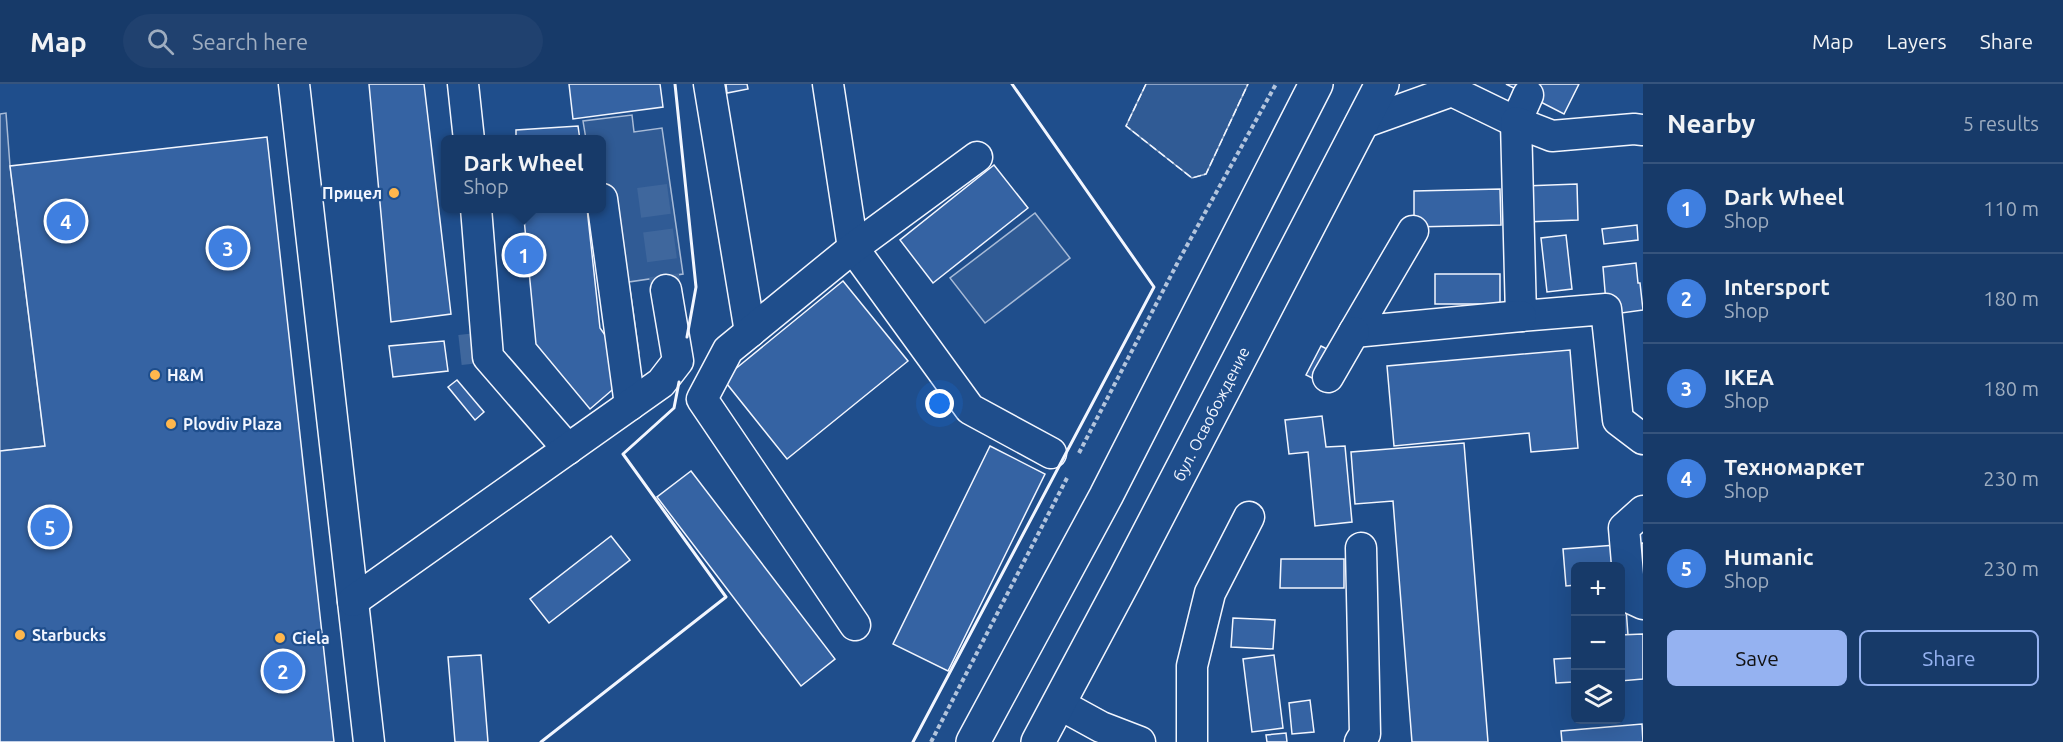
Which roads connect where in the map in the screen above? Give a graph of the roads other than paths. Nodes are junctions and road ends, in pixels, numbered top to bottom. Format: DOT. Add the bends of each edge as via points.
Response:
graph roads {
  1 [pos="294,84"];
  2 [pos="463,84"];
  3 [pos="709,84"];
  4 [pos="828,84"];
  5 [pos="1316,84"];
  6 [pos="1382,84"];
  7 [pos="1454,87"];
  8 [pos="1528,95"];
  9 [pos="1516,122"];
  10 [pos="1360,124"];
  11 [pos="1643,130"];
  12 [pos="468,135"];
  13 [pos="977,157"];
  14 [pos="476,213"];
  15 [pos="604,213"];
  16 [pos="1413,231"];
  17 [pos="853,248"];
  18 [pos="666,290"];
  19 [pos="1521,316"];
  20 [pos="750,332"];
  21 [pos="1354,332"];
  22 [pos="1328,377"];
  23 [pos="630,405"];
  24 [pos="1643,439"];
  25 [pos="568,449"];
  26 [pos="1066,461"];
  27 [pos="1643,511"];
  28 [pos="1250,517"];
  29 [pos="1361,548"];
  30 [pos="353,601"];
  31 [pos="1643,604"];
  32 [pos="855,625"];
  33 [pos="1059,704"];
  34 [pos="369,742"];
  35 [pos="973,742"];
  36 [pos="1038,742"];
  37 [pos="1140,742"];
  38 [pos="1192,742"];
  39 [pos="1360,742"];
  1 -- 30 [label="lane"];
  2 -- 12 [label="lane"];
  3 -- 20 [label="lane"];
  4 -- 17 [label="lane"];
  5 -- 35 [label="main road" via="1106,496"];
  6 -- 10 [label="main road, бул. Освобождение"];
  7 -- 9 [label="lane"];
  7 -- 10 [label="lane"];
  8 -- 9 [label="lane"];
  9 -- 11 [label="lane" via="1552,136"];
  9 -- 19 [label="lane"];
  10 -- 33 [label="main road, бул. Освобождение"];
  13 -- 17 [label="lane"];
  14 -- 25 [label="lane" via="488,357"];
  15 -- 23 [label="lane"];
  16 -- 21 [label="lane"];
  17 -- 20 [label="lane"];
  17 -- 26 [label="lane" via="970,409"];
  18 -- 23 [label="lane" via="678,361 661,383"];
  19 -- 21 [label="lane"];
  19 -- 24 [label="lane" via="1606,309 1618,420"];
  20 -- 32 [label="lane" via="728,350 702,399"];
  21 -- 22 [label="lane"];
  23 -- 25 [label="lane"];
  25 -- 30 [label="lane"];
  27 -- 31 [label="lane" via="1624,528 1630,598"];
  28 -- 38 [label="lane" via="1210,593 1192,666"];
  29 -- 39 [label="lane" via="1365,734"];
  30 -- 34 [label="lane"];
  33 -- 36 [label="main road, бул. Освобождение"];
  33 -- 37 [label="lane"];
}
